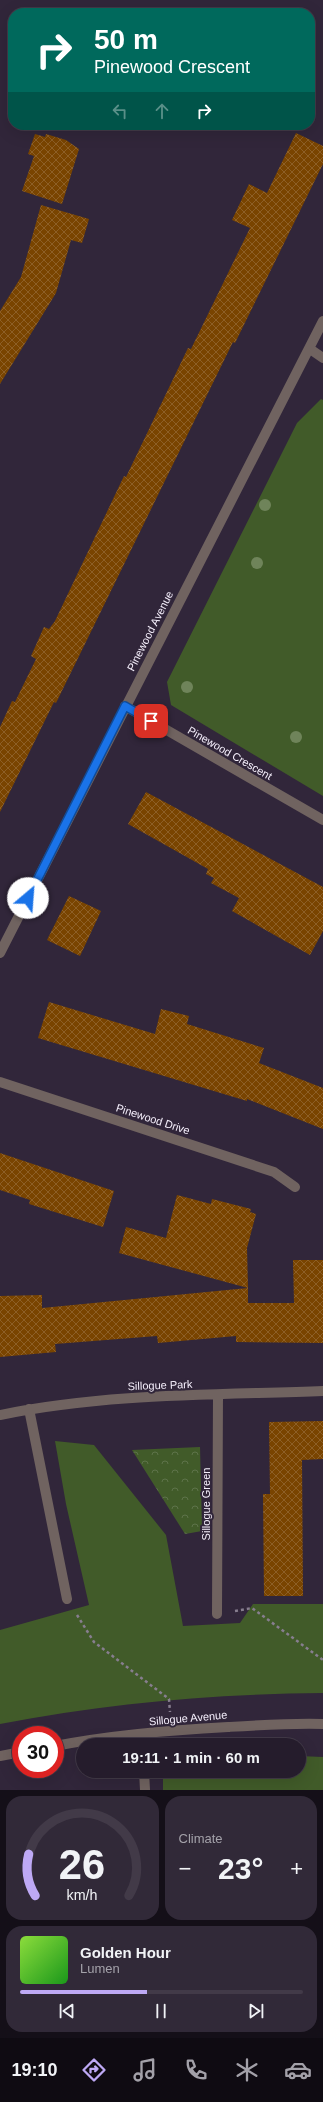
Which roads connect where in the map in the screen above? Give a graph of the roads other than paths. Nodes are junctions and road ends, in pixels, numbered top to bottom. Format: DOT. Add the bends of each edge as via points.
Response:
graph roads {
  1 [pos="323,321"];
  2 [pos="310,349"];
  3 [pos="323,358"];
  4 [pos="125,706"];
  5 [pos="323,820"];
  6 [pos="0,953"];
  7 [pos="0,1082"];
  8 [pos="295,1187"];
  9 [pos="323,1391"];
  10 [pos="218,1395"];
  11 [pos="28,1409"];
  12 [pos="0,1415"];
  13 [pos="67,1599"];
  14 [pos="217,1614"];
  15 [pos="323,1724"];
  16 [pos="141,1734"];
  17 [pos="141,1738"];
  18 [pos="64,1744"];
  19 [pos="12,1754"];
  20 [pos="0,1756"];
  21 [pos="144,1778"];
  22 [pos="145,1790"];
  1 -- 2 [label="street, Pinewood Avenue"];
  2 -- 3 [label="street"];
  2 -- 4 [label="street, Pinewood Avenue"];
  4 -- 5 [label="street, Pinewood Crescent"];
  4 -- 6 [label="street, Pinewood Avenue"];
  7 -- 8 [label="street, Pinewood Drive" via="274,1172"];
  9 -- 10 [label="street, Sillogue Park"];
  10 -- 11 [label="street, Sillogue Park" via="108,1400"];
  10 -- 14 [label="street, Sillogue Green"];
  11 -- 12 [label="street, Sillogue Park"];
  11 -- 13 [label="street"];
  15 -- 16 [label="street, Sillogue Avenue" via="297,1723"];
  16 -- 17 [label="street"];
  16 -- 18 [label="street, Sillogue Avenue"];
  19 -- 20 [label="street"];
  21 -- 22 [label="street"];
}
